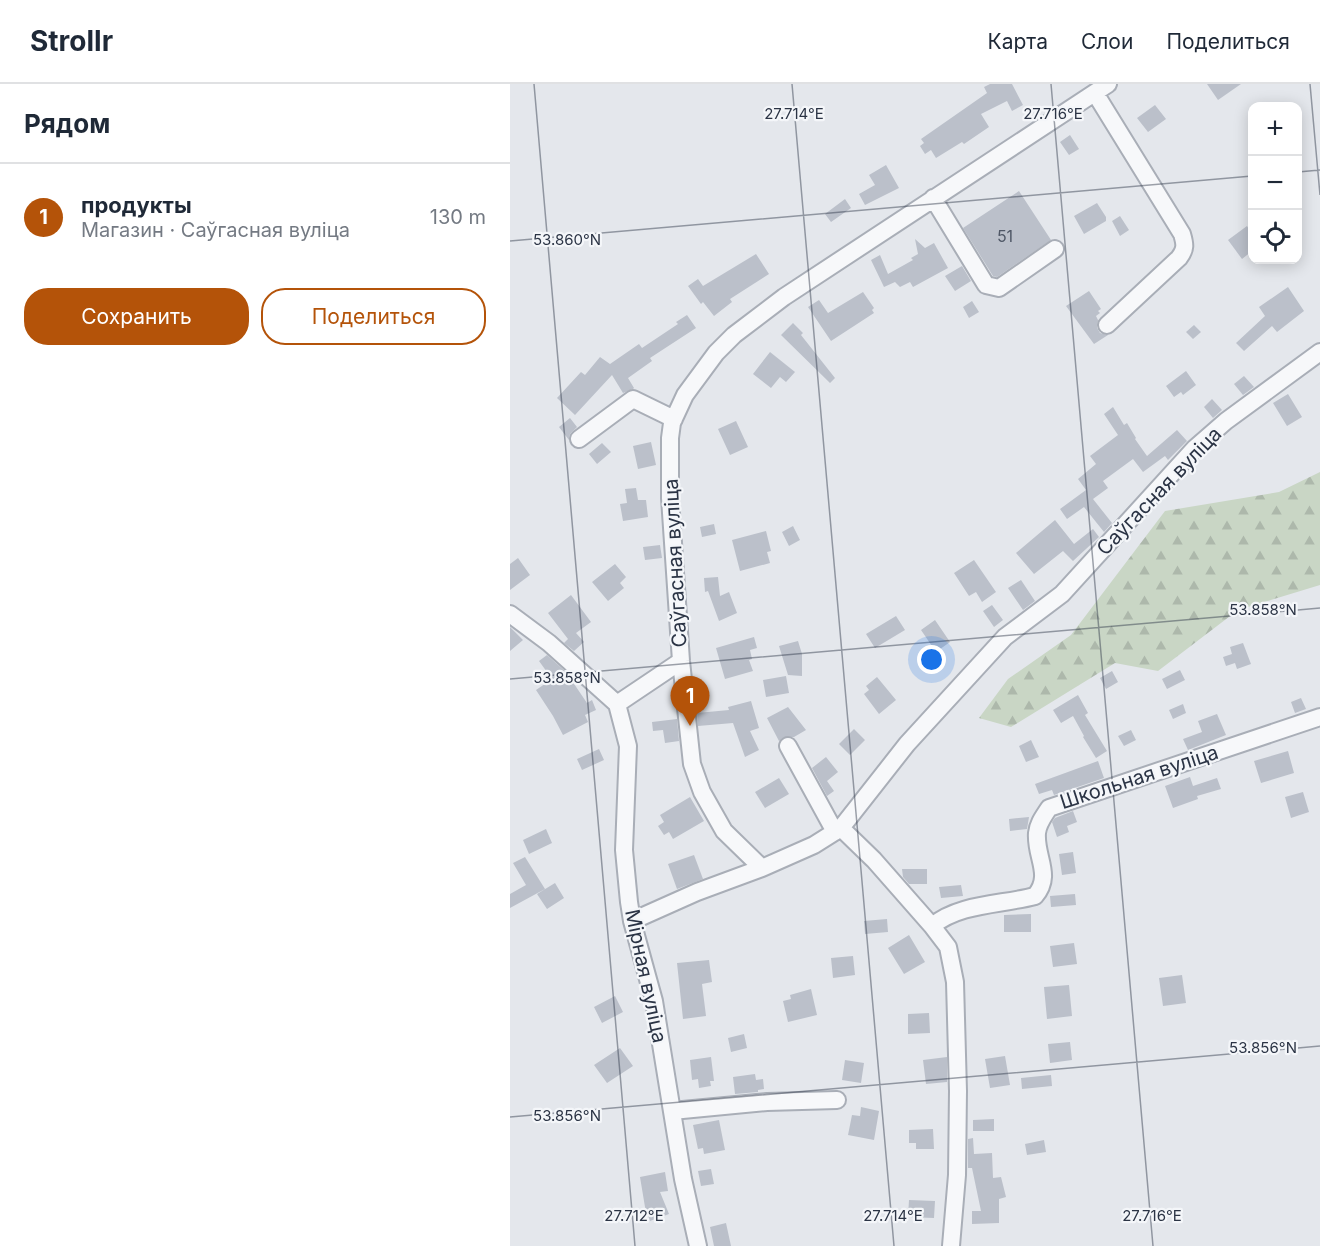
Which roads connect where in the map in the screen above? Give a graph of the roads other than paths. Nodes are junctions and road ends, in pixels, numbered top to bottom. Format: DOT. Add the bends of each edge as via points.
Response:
graph roads {
  1 [pos="1102,89"];
  2 [pos="933,198"];
  3 [pos="1055,249"];
  4 [pos="1107,325"];
  5 [pos="1320,352"];
  6 [pos="674,419"];
  7 [pos="579,439"];
  8 [pos="510,614"];
  9 [pos="681,661"];
  10 [pos="617,704"];
  11 [pos="1320,717"];
  12 [pos="788,746"];
  13 [pos="838,830"];
  14 [pos="762,868"];
  15 [pos="632,921"];
  16 [pos="932,926"];
  17 [pos="837,1100"];
  18 [pos="672,1111"];
  19 [pos="698,1246"];
  20 [pos="951,1246"];
  1 -- 2 [label="street, Саўгасная вуліца"];
  1 -- 4 [label="street" via="1185,243 1179,258"];
  2 -- 3 [label="street" via="986,285 999,288"];
  2 -- 6 [label="street, Саўгасная вуліца" via="784,297 735,335 716,353 685,395"];
  5 -- 13 [label="street, Саўгасная вуліца" via="1195,448 1062,594 1005,637 907,744"];
  6 -- 7 [label="street" via="633,399"];
  6 -- 9 [label="street, Саўгасная вуліца" via="670,438 670,498"];
  8 -- 10 [label="street"];
  9 -- 10 [label="street"];
  9 -- 14 [label="street, Саўгасная вуліца" via="692,764 702,792 724,831"];
  10 -- 15 [label="street, Мірная вуліца" via="627,746 624,850"];
  11 -- 16 [label="street, Школьная вуліца" via="1048,808 1037,836 1043,887 1035,896 960,910"];
  12 -- 13 [label="street"];
  13 -- 14 [label="street, Саўгасная вуліца"];
  13 -- 16 [label="street" via="874,860"];
  14 -- 15 [label="street"];
  15 -- 18 [label="street, Мірная вуліца" via="654,1001"];
  16 -- 20 [label="street" via="948,947 955,982 957,1175"];
  17 -- 18 [label="street"];
  18 -- 19 [label="street, Мірная вуліца"];
}
